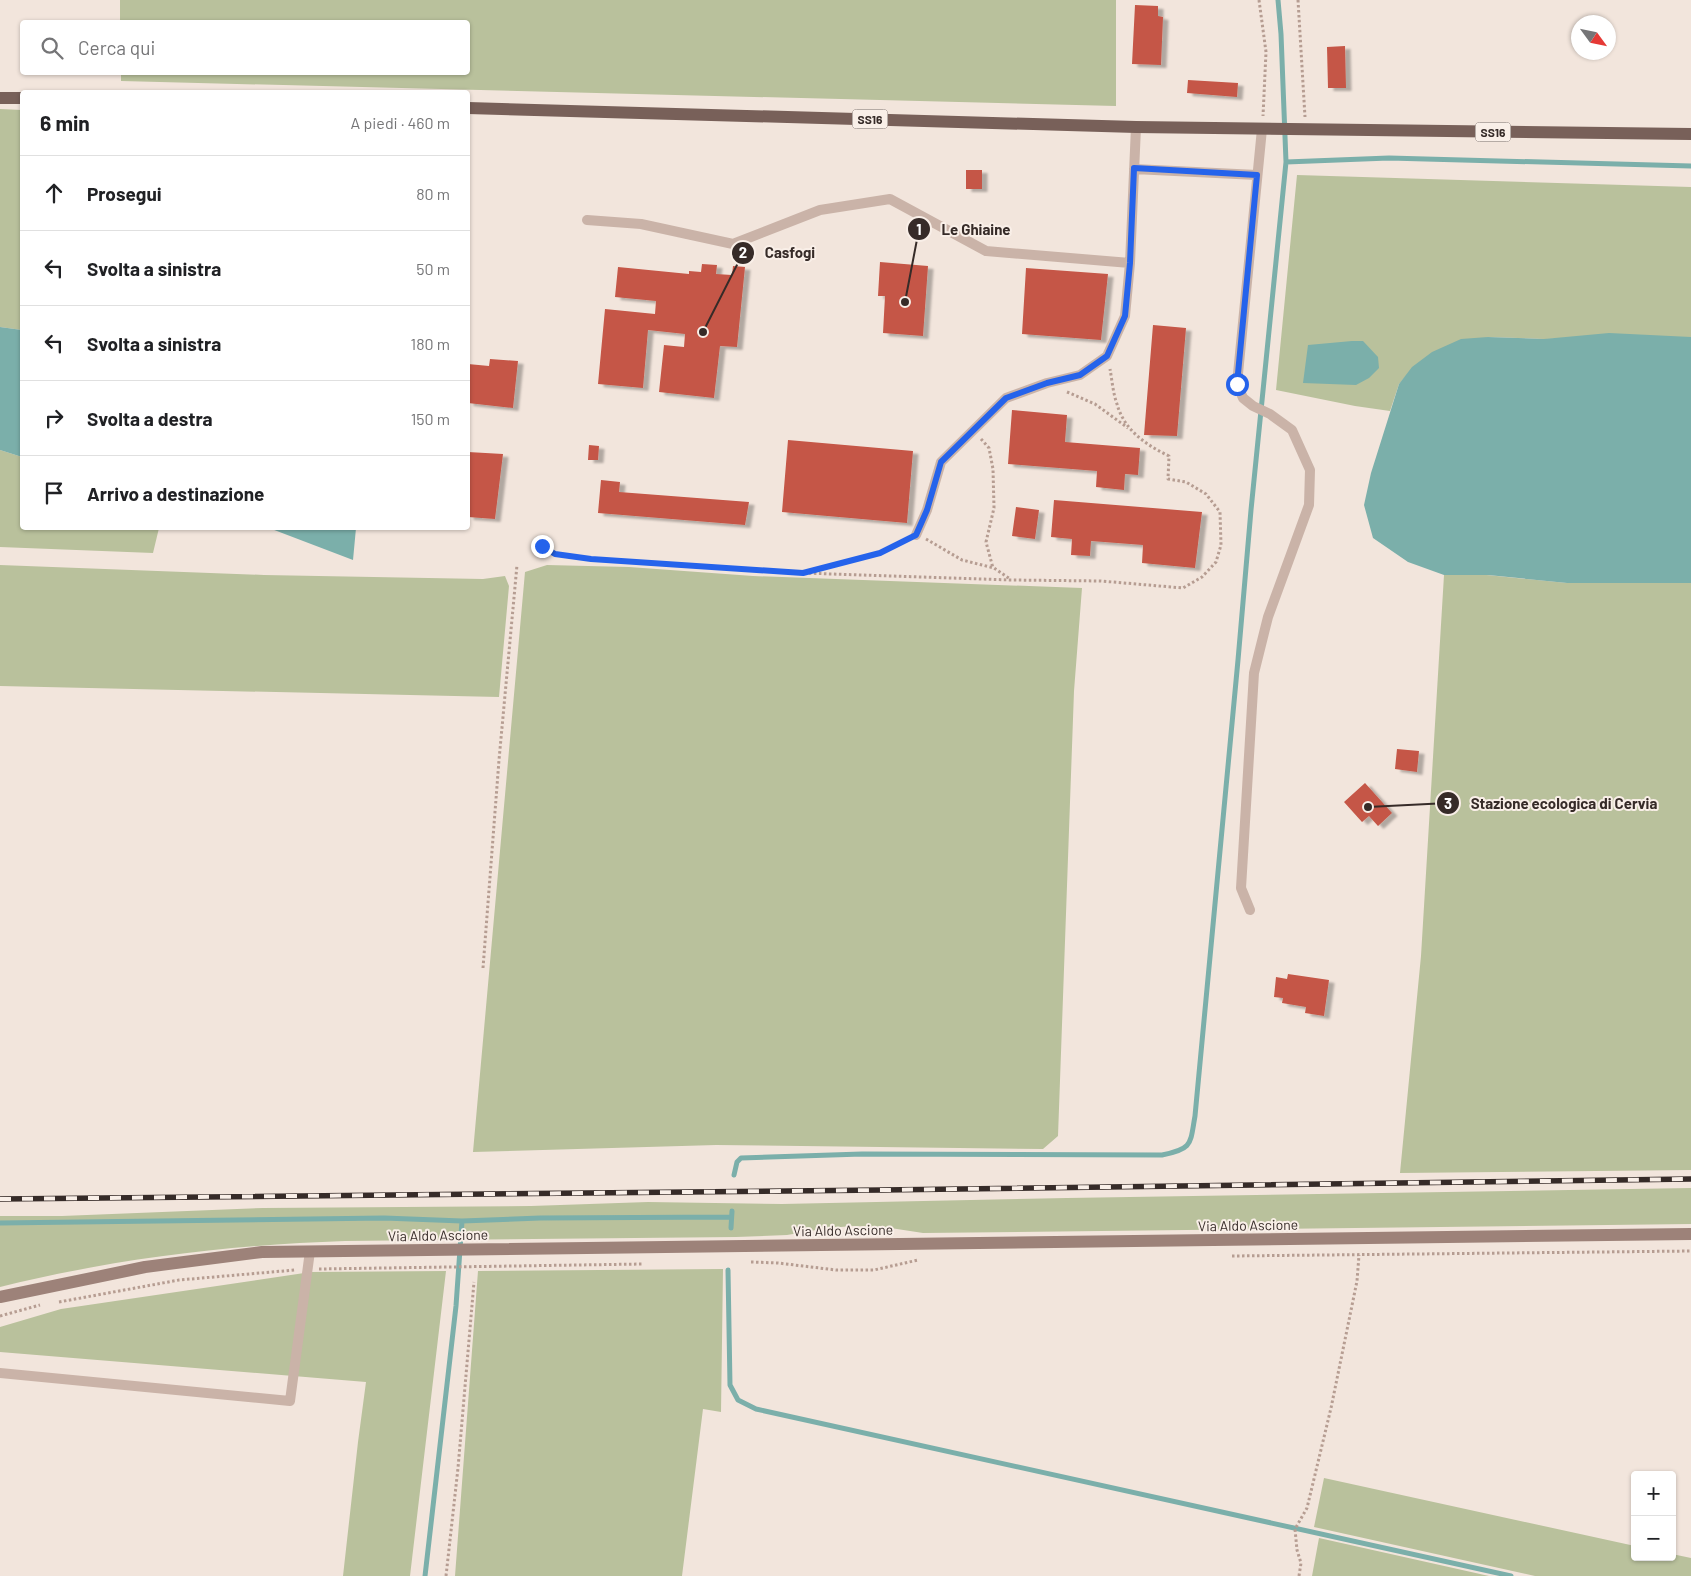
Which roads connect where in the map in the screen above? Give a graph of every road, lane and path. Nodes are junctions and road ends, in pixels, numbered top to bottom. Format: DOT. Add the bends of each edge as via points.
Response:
graph roads {
  1 [pos="1259,0"];
  2 [pos="1298,0"];
  3 [pos="0,98"];
  4 [pos="20,98"];
  5 [pos="470,108"];
  6 [pos="1136,127"];
  7 [pos="1267,129"];
  8 [pos="1300,129"];
  9 [pos="1691,134"];
  10 [pos="1134,168"];
  11 [pos="1257,175"];
  12 [pos="587,220"];
  13 [pos="1130,263"];
  14 [pos="1107,356"];
  15 [pos="1047,383"];
  16 [pos="972,430"];
  17 [pos="1131,430"];
  18 [pos="916,535"];
  19 [pos="542,546"];
  20 [pos="517,566"];
  21 [pos="994,568"];
  22 [pos="803,573"];
  23 [pos="1010,580"];
  24 [pos="1250,910"];
  25 [pos="483,968"];
  26 [pos="1691,1234"];
  27 [pos="310,1251"];
  28 [pos="1691,1251"];
  29 [pos="1359,1255"];
  30 [pos="1232,1256"];
  31 [pos="927,1260"];
  32 [pos="744,1262"];
  33 [pos="646,1264"];
  34 [pos="308,1269"];
  35 [pos="474,1282"];
  36 [pos="0,1297"];
  37 [pos="56,1302"];
  38 [pos="47,1304"];
  39 [pos="0,1316"];
  40 [pos="0,1373"];
  41 [pos="446,1576"];
  42 [pos="1299,1576"];
  1 -- 7 [label="path" via="1266,52"];
  2 -- 8 [label="path"];
  3 -- 4 [label="main road"];
  5 -- 6 [label="main road, SS16"];
  6 -- 7 [label="main road, SS16"];
  6 -- 10 [label="lane"];
  7 -- 8 [label="main road, SS16"];
  7 -- 11 [label="lane"];
  8 -- 9 [label="main road, SS16"];
  10 -- 11 [label="lane"];
  10 -- 13 [label="lane"];
  11 -- 24 [label="lane" via="1237,384 1243,398 1252,406 1292,430 1310,470 1310,505 1268,617 1254,673 1242,888"];
  12 -- 13 [label="lane" via="641,224 733,244 820,210 890,199 986,251"];
  13 -- 14 [label="lane" via="1125,316"];
  14 -- 15 [label="lane" via="1080,375"];
  14 -- 17 [label="path" via="1117,406"];
  15 -- 16 [label="lane" via="1006,398"];
  15 -- 17 [label="path" via="1095,404"];
  16 -- 18 [label="lane" via="941,462"];
  16 -- 21 [label="path" via="989,448 993,469 994,508 986,542"];
  17 -- 23 [label="path" via="1169,456 1168,479 1186,482 1206,494 1220,512 1221,545 1216,562 1202,578 1183,588 1101,581"];
  18 -- 21 [label="path" via="933,541 962,560"];
  18 -- 22 [label="path" via="880,553"];
  19 -- 22 [label="path" via="555,554 591,559"];
  20 -- 25 [label="path"];
  21 -- 23 [label="path"];
  22 -- 23 [label="path"];
  26 -- 27 [label="street, Via Aldo Ascione"];
  27 -- 34 [label="lane"];
  27 -- 36 [label="street, Via Aldo Ascione" via="262,1252 145,1267"];
  28 -- 29 [label="path"];
  29 -- 30 [label="path"];
  29 -- 42 [label="path" via="1350,1317 1307,1508 1295,1528 1301,1563"];
  31 -- 32 [label="path" via="874,1270"];
  33 -- 34 [label="path"];
  34 -- 37 [label="path" via="179,1280"];
  34 -- 40 [label="lane" via="290,1402"];
  35 -- 41 [label="path"];
  38 -- 39 [label="path"];
}
